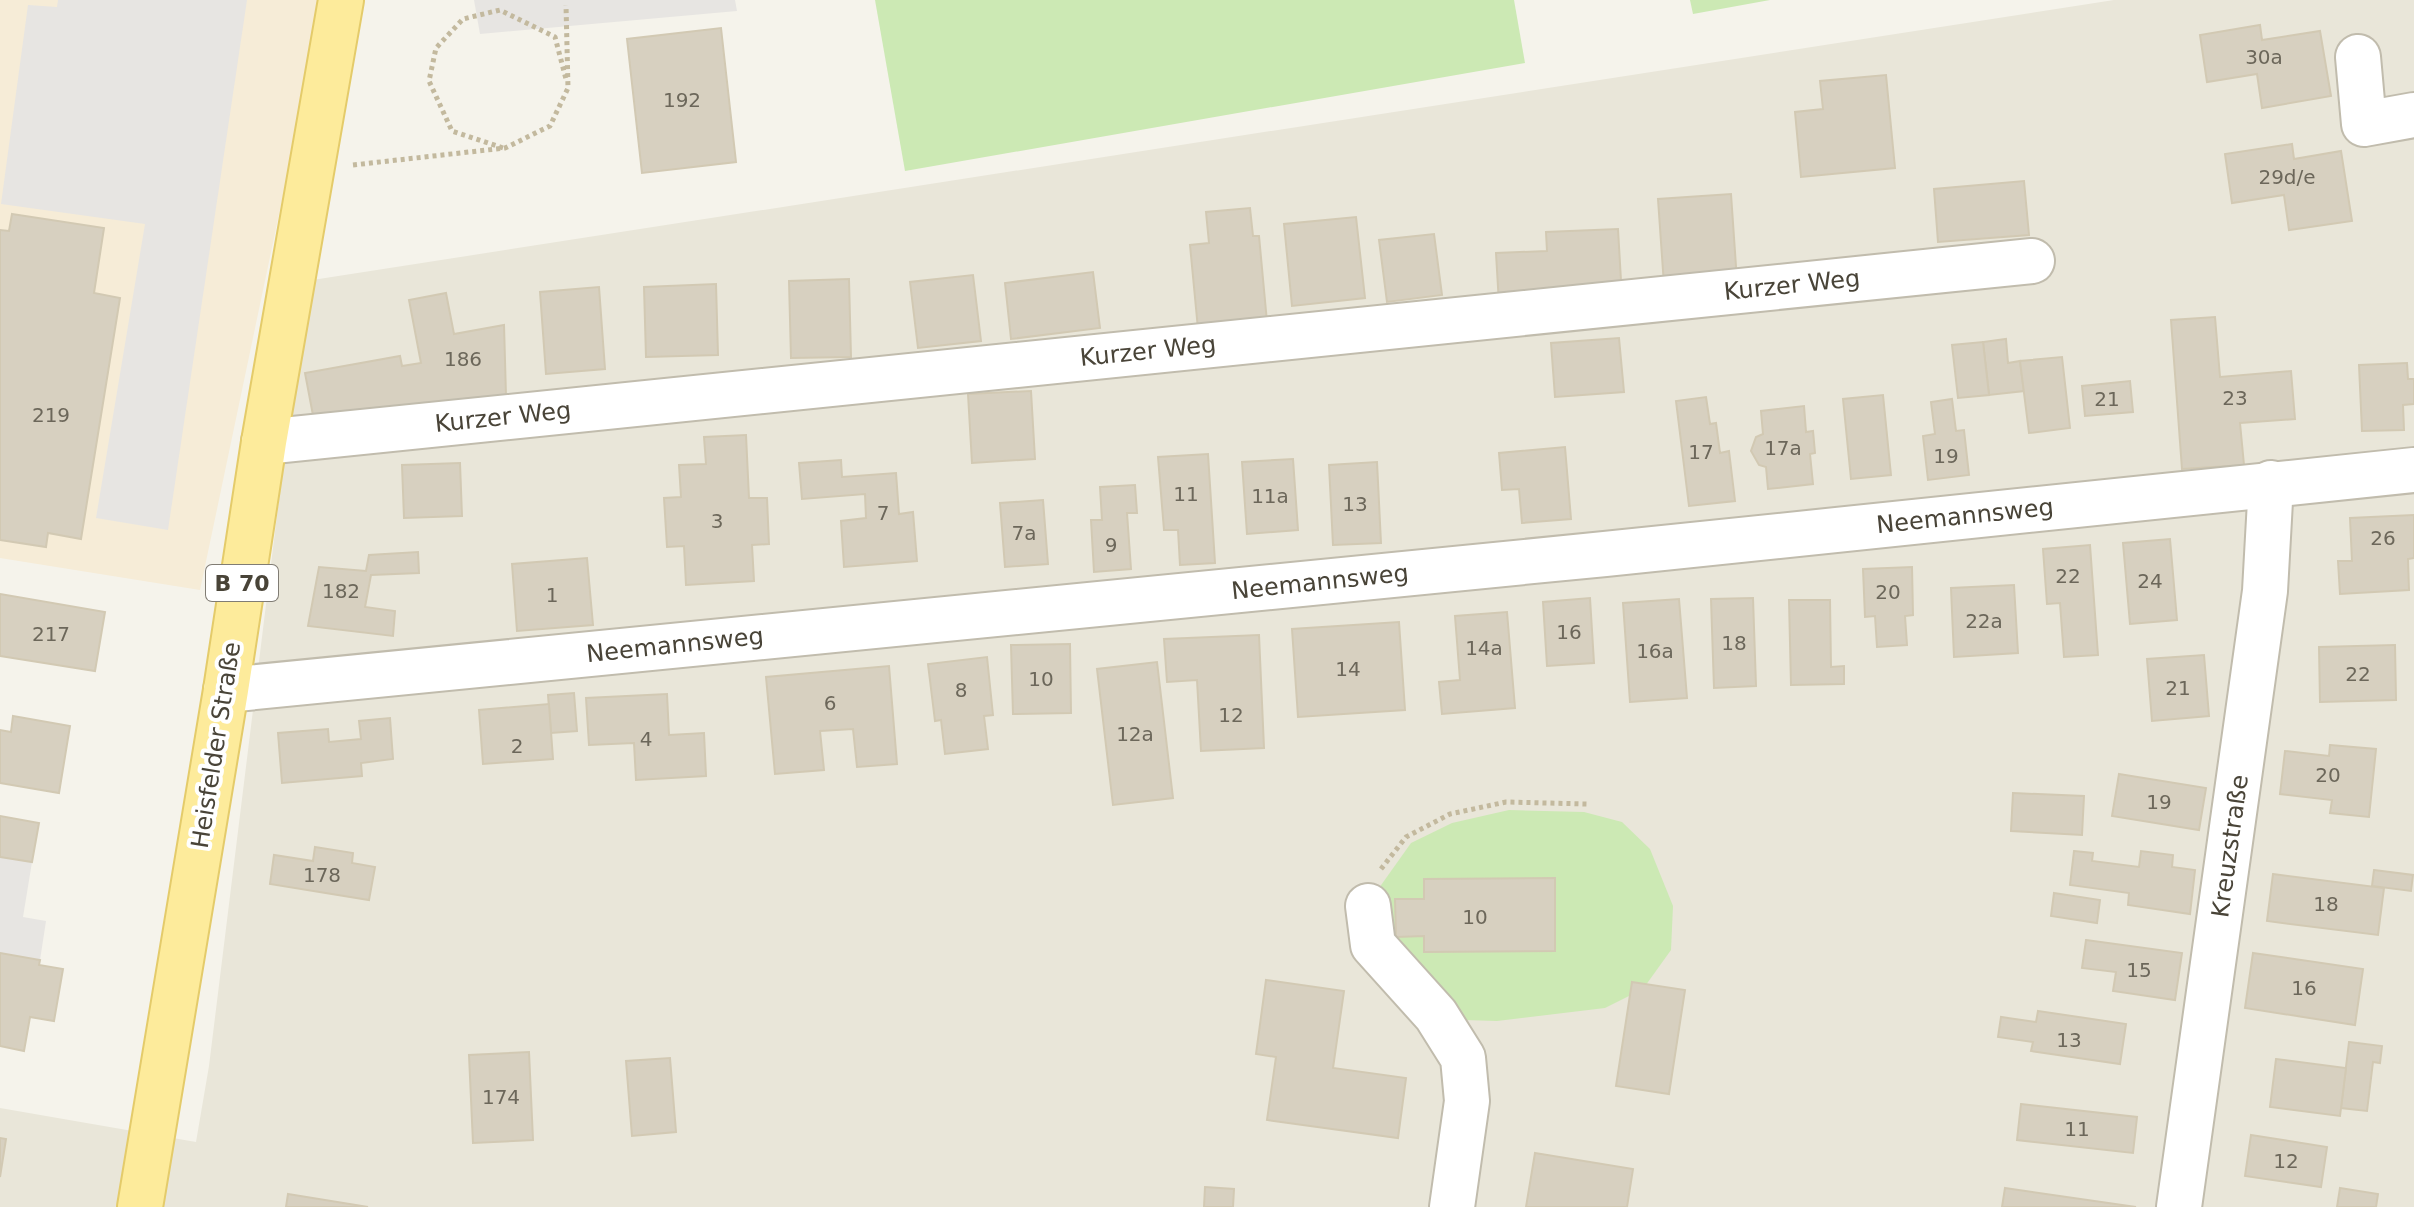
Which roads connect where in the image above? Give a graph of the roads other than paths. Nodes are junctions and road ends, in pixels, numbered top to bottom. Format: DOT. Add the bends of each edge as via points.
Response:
graph roads {
  1 [pos="341,0"];
  2 [pos="2358,57"];
  3 [pos="2414,115"];
  4 [pos="2032,261"];
  5 [pos="264,442"];
  6 [pos="2414,470"];
  7 [pos="2271,483"];
  8 [pos="226,690"];
  9 [pos="1368,906"];
  10 [pos="140,1207"];
  11 [pos="1452,1207"];
  12 [pos="2179,1207"];
  1 -- 5 [label="main road, Heisfelder Straße / B 70"];
  2 -- 3 [label="street" via="2364,124"];
  4 -- 5 [label="street, Kurzer Weg"];
  5 -- 8 [label="main road, Heisfelder Straße / B 70"];
  6 -- 7 [label="street, Neemannsweg"];
  7 -- 8 [label="street, Neemannsweg"];
  7 -- 12 [label="street, Kreuzstraße" via="2265,591"];
  8 -- 10 [label="main road, Heisfelder Straße / B 70"];
  9 -- 11 [label="street" via="1373,945 1436,1015 1463,1058 1467,1101"];
}
